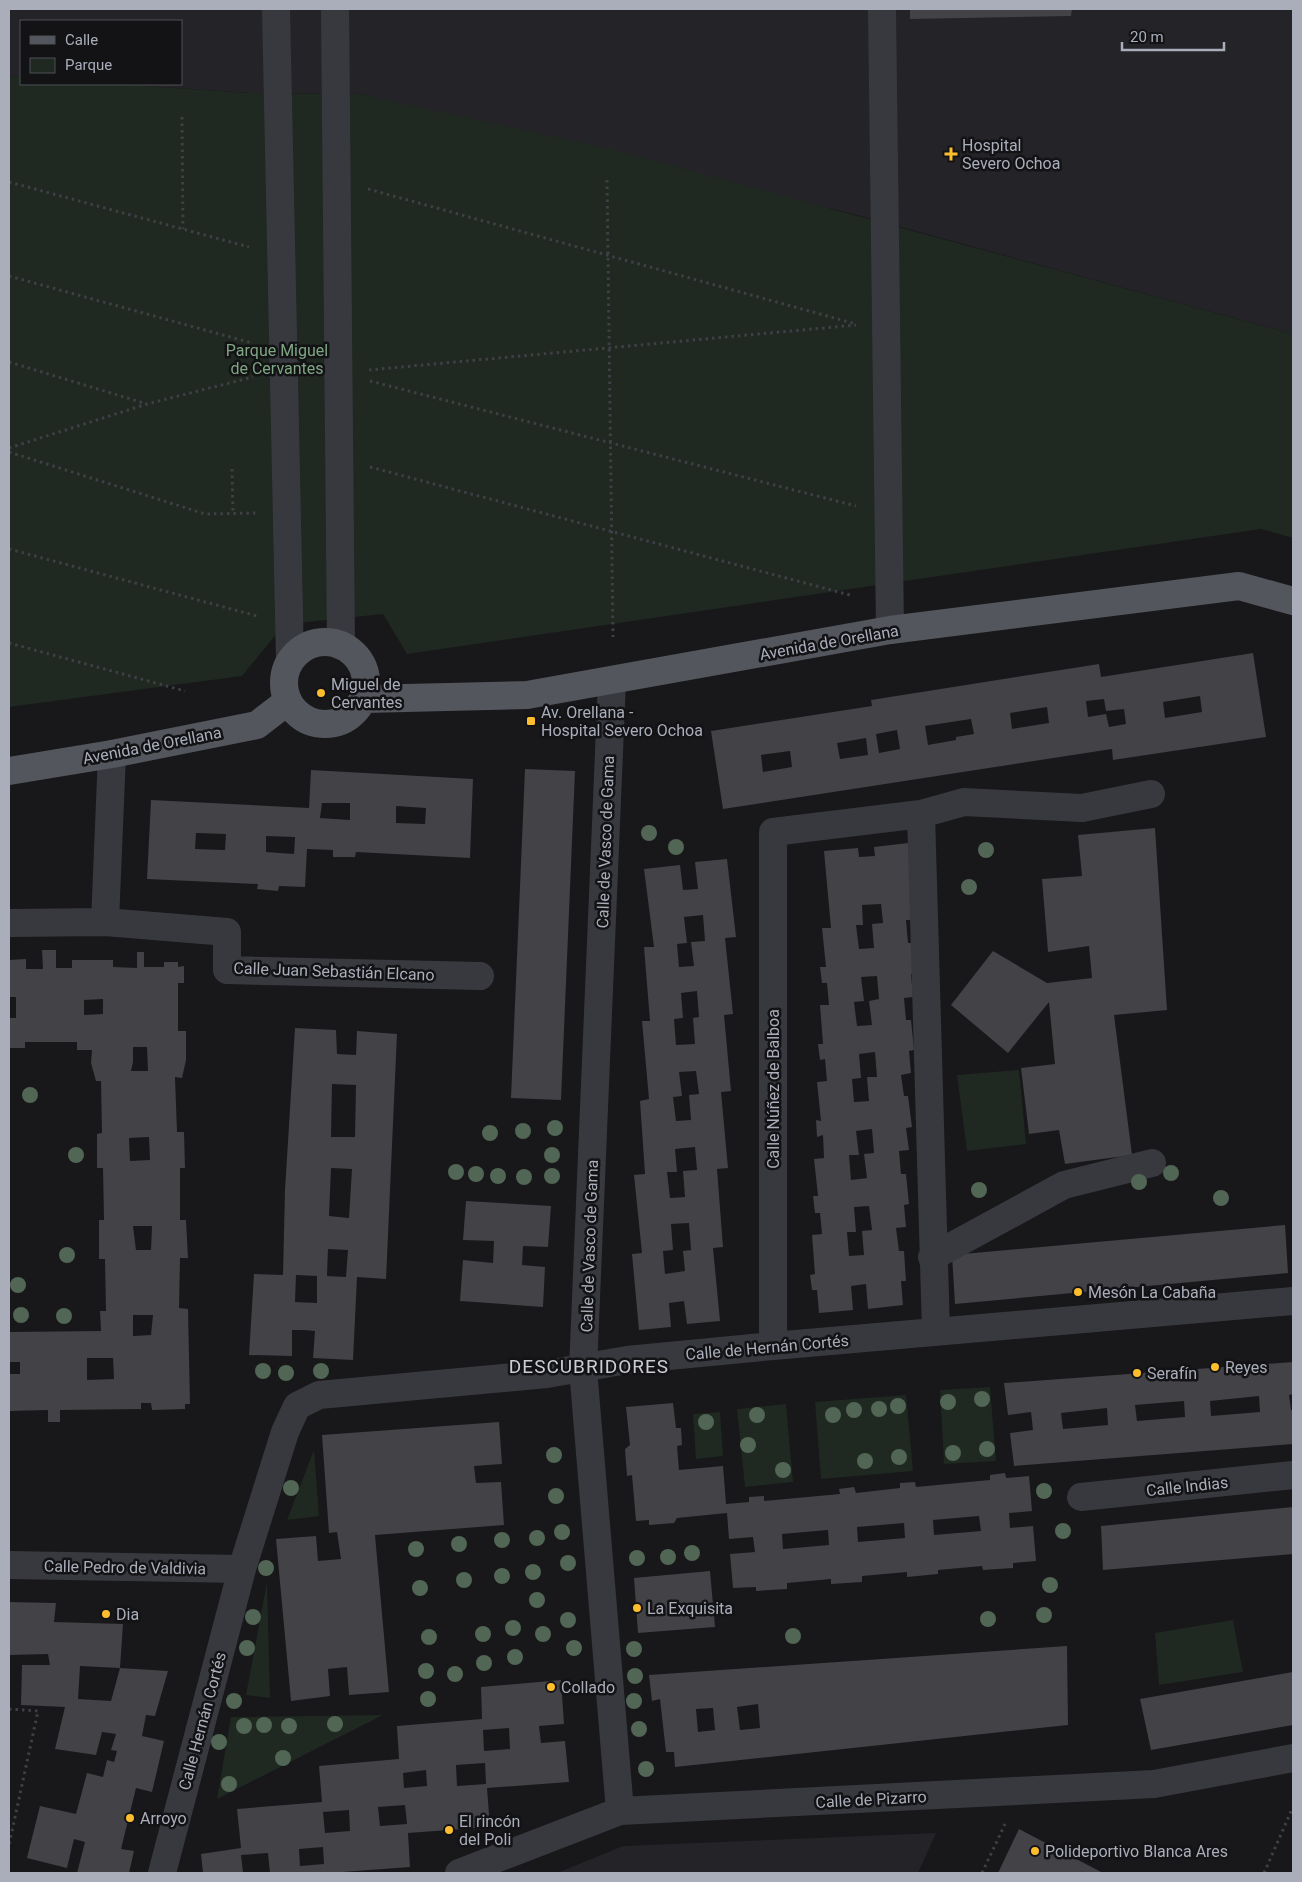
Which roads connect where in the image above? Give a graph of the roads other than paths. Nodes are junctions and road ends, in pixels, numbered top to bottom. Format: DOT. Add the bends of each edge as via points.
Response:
graph roads {
  1 [pos="276,9"];
  2 [pos="334,9"];
  3 [pos="882,9"];
  4 [pos="1293,601"];
  5 [pos="890,630"];
  6 [pos="341,646"];
  7 [pos="290,661"];
  8 [pos="612,680"];
  9 [pos="364,699"];
  10 [pos="288,701"];
  11 [pos="112,754"];
  12 [pos="9,771"];
  13 [pos="1151,794"];
  14 [pos="921,814"];
  15 [pos="9,922"];
  16 [pos="105,922"];
  17 [pos="480,976"];
  18 [pos="1152,1163"];
  19 [pos="932,1256"];
  20 [pos="1293,1301"];
  21 [pos="936,1332"];
  22 [pos="773,1346"];
  23 [pos="583,1369"];
  24 [pos="1293,1475"];
  25 [pos="1082,1497"];
  26 [pos="9,1565"];
  27 [pos="242,1569"];
  28 [pos="1293,1758"];
  29 [pos="620,1811"];
  30 [pos="162,1873"];
  31 [pos="459,1873"];
  1 -- 7 [label="street"];
  2 -- 6 [label="street"];
  3 -- 5 [label="street"];
  4 -- 5 [label="main road, Avenida de Orellana" via="1239,586"];
  5 -- 8 [label="main road, Avenida de Orellana"];
  6 -- 7 [label="main road" via="324,642 311,644"];
  6 -- 9 [label="main road" via="350,650 365,672"];
  7 -- 10 [label="main road" via="284,688"];
  8 -- 9 [label="main road, Avenida de Orellana" via="527,695"];
  8 -- 23 [label="street, Calle de Vasco de Gama"];
  9 -- 10 [label="main road" via="346,719 333,724 306,720"];
  10 -- 11 [label="main road, Avenida de Orellana" via="257,725"];
  11 -- 12 [label="main road, Avenida de Orellana"];
  11 -- 16 [label="street"];
  13 -- 14 [label="street" via="1082,808 964,802"];
  14 -- 19 [label="street"];
  14 -- 22 [label="street, Calle Núñez de Balboa" via="773,832"];
  15 -- 16 [label="street, Calle Juan Sebastián Elcano"];
  16 -- 17 [label="street, Calle Juan Sebastián Elcano" via="227,932 227,970"];
  18 -- 19 [label="street" via="1064,1185"];
  19 -- 21 [label="street"];
  20 -- 21 [label="street, Calle de Hernán Cortés"];
  21 -- 22 [label="street, Calle de Hernán Cortés"];
  22 -- 23 [label="street, Calle de Hernán Cortés" via="628,1360"];
  23 -- 27 [label="street, Calle de Hernán Cortés" via="319,1394 297,1406 285,1432"];
  23 -- 29 [label="street, Calle de Vasco de Gama"];
  24 -- 25 [label="street, Calle Indias"];
  26 -- 27 [label="street, Calle Pedro de Valdivia"];
  27 -- 30 [label="street, Calle Hernán Cortés"];
  28 -- 29 [label="street, Calle de Pizarro" via="1154,1784"];
  29 -- 31 [label="street, Calle de Pizarro"];
}
